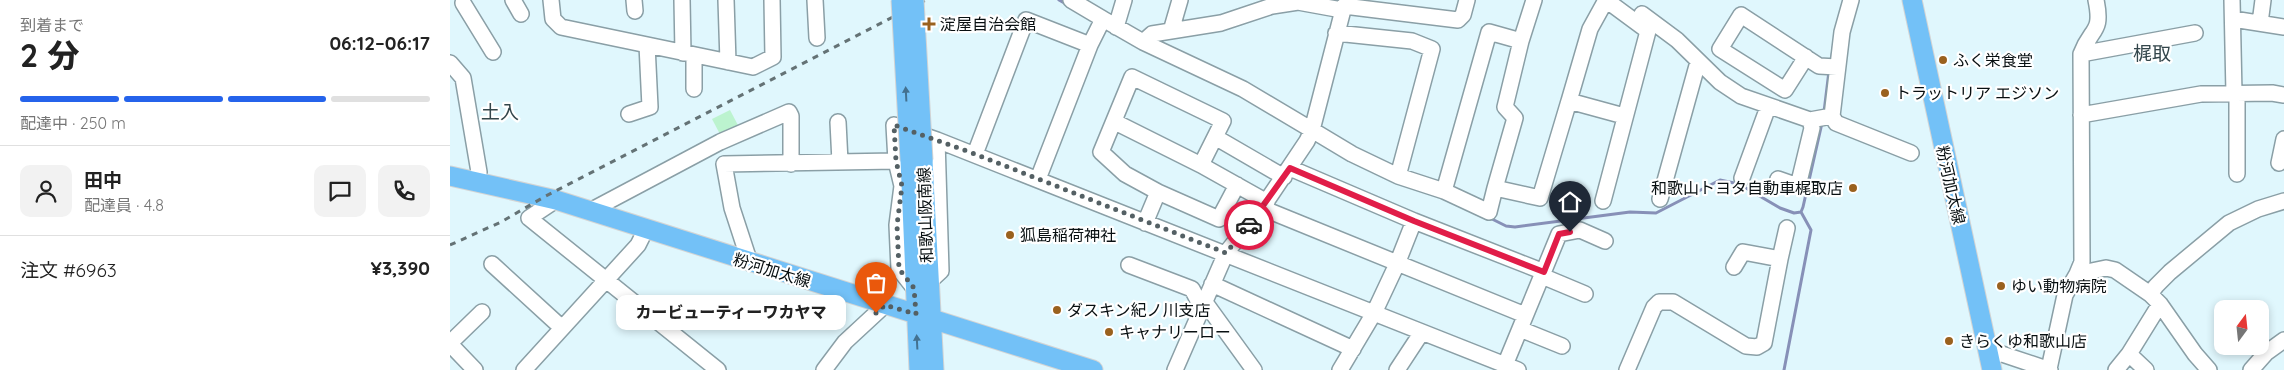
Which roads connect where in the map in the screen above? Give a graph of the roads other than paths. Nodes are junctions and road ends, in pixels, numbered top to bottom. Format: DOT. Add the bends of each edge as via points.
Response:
graph roads {
  1 [pos="513,0"];
  2 [pos="552,0"];
  3 [pos="682,0"];
  4 [pos="726,0"];
  5 [pos="772,0"];
  6 [pos="815,0"];
  7 [pos="901,0"];
  8 [pos="914,0"];
  9 [pos="1071,0"];
  10 [pos="1124,0"];
  11 [pos="1180,0"];
  12 [pos="1467,0"];
  13 [pos="1534,0"];
  14 [pos="1623,0"];
  15 [pos="1851,0"];
  16 [pos="1912,0"];
  17 [pos="2096,0"];
  18 [pos="2232,0"];
  19 [pos="2263,0"];
  20 [pos="458,4"];
  21 [pos="1342,10"];
  22 [pos="521,14"];
  23 [pos="2233,19"];
  24 [pos="1109,23"];
  25 [pos="2260,23"];
  26 [pos="2284,27"];
  27 [pos="1171,31"];
  28 [pos="1336,33"];
  29 [pos="2195,33"];
  30 [pos="817,38"];
  31 [pos="1521,41"];
  32 [pos="1144,42"];
  33 [pos="647,45"];
  34 [pos="1090,45"];
  35 [pos="493,52"];
  36 [pos="688,54"];
  37 [pos="2081,54"];
  38 [pos="1806,58"];
  39 [pos="728,62"];
  40 [pos="1698,62"];
  41 [pos="450,63"];
  42 [pos="1833,66"];
  43 [pos="694,90"];
  44 [pos="2236,94"];
  45 [pos="2284,95"];
  46 [pos="1569,101"];
  47 [pos="1768,107"];
  48 [pos="629,114"];
  49 [pos="2081,115"];
  50 [pos="1624,116"];
  51 [pos="1822,118"];
  52 [pos="838,122"];
  53 [pos="1115,122"];
  54 [pos="1312,130"];
  55 [pos="1216,137"];
  56 [pos="2284,139"];
  57 [pos="937,140"];
  58 [pos="1911,153"];
  59 [pos="975,154"];
  60 [pos="910,161"];
  61 [pos="840,162"];
  62 [pos="2279,163"];
  63 [pos="791,164"];
  64 [pos="1200,165"];
  65 [pos="1287,172"];
  66 [pos="2237,174"];
  67 [pos="450,176"];
  68 [pos="1398,176"];
  69 [pos="1742,178"];
  70 [pos="1038,179"];
  71 [pos="1778,179"];
  72 [pos="478,181"];
  73 [pos="1237,185"];
  74 [pos="1495,188"];
  75 [pos="1444,191"];
  76 [pos="1158,192"];
  77 [pos="1660,199"];
  78 [pos="556,200"];
  79 [pos="1603,201"];
  80 [pos="2284,201"];
  81 [pos="1265,205"];
  82 [pos="590,211"];
  83 [pos="1414,221"];
  84 [pos="1145,223"];
  85 [pos="1787,228"];
  86 [pos="646,229"];
  87 [pos="1605,241"];
  88 [pos="1226,253"];
  89 [pos="1780,259"];
  90 [pos="750,263"];
  91 [pos="492,264"];
  92 [pos="1397,264"];
  93 [pos="1129,265"];
  94 [pos="1734,267"];
  95 [pos="1543,274"];
  96 [pos="2078,274"];
  97 [pos="606,280"];
  98 [pos="1212,284"];
  99 [pos="921,286"];
  100 [pos="1584,294"];
  101 [pos="2155,299"];
  102 [pos="1203,304"];
  103 [pos="885,305"];
  104 [pos="482,312"];
  105 [pos="1374,313"];
  106 [pos="923,316"];
  107 [pos="1523,322"];
  108 [pos="562,328"];
  109 [pos="1422,332"];
  110 [pos="2284,340"];
  111 [pos="450,344"];
  112 [pos="1562,346"];
  113 [pos="1352,349"];
  114 [pos="2129,354"];
  115 [pos="1990,363"];
  116 [pos="1251,367"];
  117 [pos="1512,367"];
  118 [pos="475,370"];
  119 [pos="524,370"];
  120 [pos="718,370"];
  121 [pos="824,370"];
  122 [pos="919,370"];
  123 [pos="934,370"];
  124 [pos="1093,370"];
  125 [pos="1175,370"];
  126 [pos="1264,370"];
  127 [pos="1340,370"];
  128 [pos="1396,370"];
  129 [pos="1627,370"];
  130 [pos="2049,370"];
  131 [pos="2116,370"];
  132 [pos="2146,370"];
  133 [pos="2209,370"];
  134 [pos="2251,370"];
  1 -- 22 [label="street"];
  2 -- 33 [label="street" via="553,19 561,27"];
  3 -- 36 [label="street"];
  4 -- 39 [label="street"];
  5 -- 39 [label="street" via="773,57 753,67"];
  6 -- 30 [label="street"];
  60 -- 7 [label="main road, 和歌山阪南線, one-way, bridge"];
  8 -- 60 [label="main road, 和歌山阪南線, bridge"];
  9 -- 24 [label="street"];
  10 -- 24 [label="street"];
  11 -- 27 [label="street"];
  12 -- 21 [label="street" via="1463,15 1458,20 1344,6"];
  13 -- 31 [label="street"];
  14 -- 40 [label="street" via="1676,40"];
  15 -- 42 [label="street"];
  16 -- 115 [label="main road, 粉河加太線"];
  17 -- 37 [label="street" via="2100,18 2097,29"];
  18 -- 23 [label="street"];
  19 -- 25 [label="street"];
  20 -- 35 [label="street"];
  21 -- 27 [label="street" via="1298,2 1272,6 1221,23"];
  21 -- 28 [label="street"];
  23 -- 25 [label="street"];
  23 -- 44 [label="street"];
  24 -- 32 [label="street"];
  24 -- 34 [label="street"];
  25 -- 26 [label="street"];
  27 -- 32 [label="street" via="1152,34"];
  28 -- 54 [label="street"];
  28 -- 68 [label="street" via="1412,41 1432,49"];
  29 -- 37 [label="street"];
  31 -- 74 [label="street" via="1505,107 1515,118"];
  31 -- 75 [label="street" via="1489,32"];
  32 -- 54 [label="street" via="1243,89"];
  33 -- 36 [label="street"];
  33 -- 48 [label="street" via="650,107"];
  34 -- 59 [label="street" via="1026,20"];
  34 -- 70 [label="street"];
  36 -- 39 [label="street"];
  36 -- 43 [label="street"];
  37 -- 49 [label="street"];
  38 -- 38 [label="street" via="1741,15 1720,49 1785,90"];
  38 -- 42 [label="street" via="1819,66"];
  40 -- 47 [label="street" via="1741,96"];
  40 -- 77 [label="street"];
  41 -- 72 [label="street" via="463,78"];
  42 -- 51 [label="street"];
  44 -- 45 [label="street"];
  44 -- 49 [label="street" via="2201,94"];
  44 -- 66 [label="street"];
  46 -- 50 [label="street"];
  46 -- 50 [label="street" via="1590,29 1606,0 1648,31"];
  46 -- 74 [label="street" via="1540,198"];
  47 -- 51 [label="street"];
  47 -- 69 [label="street"];
  49 -- 96 [label="street" via="2082,262"];
  50 -- 79 [label="street"];
  51 -- 58 [label="street"];
  51 -- 71 [label="street" via="1812,128 1798,186"];
  52 -- 61 [label="street"];
  53 -- 55 [label="street" via="1132,78 1223,121"];
  53 -- 64 [label="street"];
  53 -- 76 [label="street" via="1101,152 1125,174"];
  54 -- 65 [label="street"];
  54 -- 68 [label="street"];
  55 -- 64 [label="street"];
  55 -- 65 [label="street"];
  56 -- 62 [label="street"];
  57 -- 59 [label="street"];
  57 -- 60 [label="street" via="894,125"];
  57 -- 99 [label="street" via="941,271"];
  59 -- 70 [label="street"];
  60 -- 61 [label="street"];
  60 -- 99 [label="main road, 和歌山阪南線"];
  60 -- 99 [label="street" via="902,186 897,225 899,269"];
  61 -- 63 [label="street"];
  63 -- 82 [label="street" via="791,116 788,112 720,142"];
  63 -- 90 [label="street" via="724,164 732,208"];
  64 -- 73 [label="street"];
  65 -- 81 [label="street"];
  65 -- 83 [label="street"];
  67 -- 72 [label="main road, 粉河加太線"];
  68 -- 75 [label="street"];
  70 -- 84 [label="street"];
  72 -- 78 [label="main road, 粉河加太線"];
  73 -- 76 [label="street" via="1219,218"];
  73 -- 81 [label="street"];
  74 -- 75 [label="street" via="1489,212"];
  76 -- 84 [label="street"];
  78 -- 82 [label="main road, 粉河加太線"];
  78 -- 97 [label="street" via="529,218"];
  80 -- 101 [label="street" via="2229,223 2156,286"];
  81 -- 88 [label="street"];
  81 -- 92 [label="street"];
  82 -- 86 [label="main road, 粉河加太線"];
  83 -- 92 [label="street"];
  83 -- 95 [label="street"];
  84 -- 88 [label="street"];
  85 -- 89 [label="street"];
  86 -- 90 [label="main road, 粉河加太線"];
  86 -- 97 [label="street" via="638,244"];
  87 -- 95 [label="street" via="1580,230 1559,234"];
  88 -- 98 [label="street"];
  88 -- 105 [label="street"];
  89 -- 94 [label="street" via="1743,252"];
  89 -- 129 [label="street" via="1764,342 1757,347 1746,346 1672,302 1659,302"];
  90 -- 103 [label="main road, 粉河加太線"];
  91 -- 108 [label="street"];
  92 -- 105 [label="street"];
  92 -- 107 [label="street"];
  93 -- 102 [label="street" via="1192,289"];
  95 -- 100 [label="street"];
  95 -- 107 [label="street"];
  96 -- 101 [label="street" via="2106,268 2116,270"];
  96 -- 130 [label="street" via="2065,294"];
  97 -- 108 [label="street"];
  97 -- 120 [label="street"];
  98 -- 102 [label="street"];
  98 -- 113 [label="street"];
  99 -- 106 [label="main road, 和歌山阪南線"];
  101 -- 114 [label="street"];
  101 -- 133 [label="street"];
  102 -- 116 [label="street"];
  102 -- 125 [label="street"];
  103 -- 106 [label="main road, 粉河加太線"];
  103 -- 121 [label="street" via="846,342"];
  104 -- 111 [label="street"];
  105 -- 109 [label="street"];
  105 -- 113 [label="street"];
  122 -- 106 [label="main road, 和歌山阪南線, one-way"];
  106 -- 123 [label="main road, 和歌山阪南線"];
  106 -- 124 [label="main road, 粉河加太線"];
  107 -- 112 [label="street"];
  107 -- 117 [label="street"];
  108 -- 119 [label="street"];
  109 -- 117 [label="street"];
  109 -- 128 [label="street"];
  110 -- 134 [label="street"];
  111 -- 118 [label="street"];
  113 -- 127 [label="street"];
  114 -- 131 [label="street"];
  114 -- 132 [label="street"];
  115 -- 130 [label="street" via="2002,354"];
  116 -- 126 [label="street"];
}
